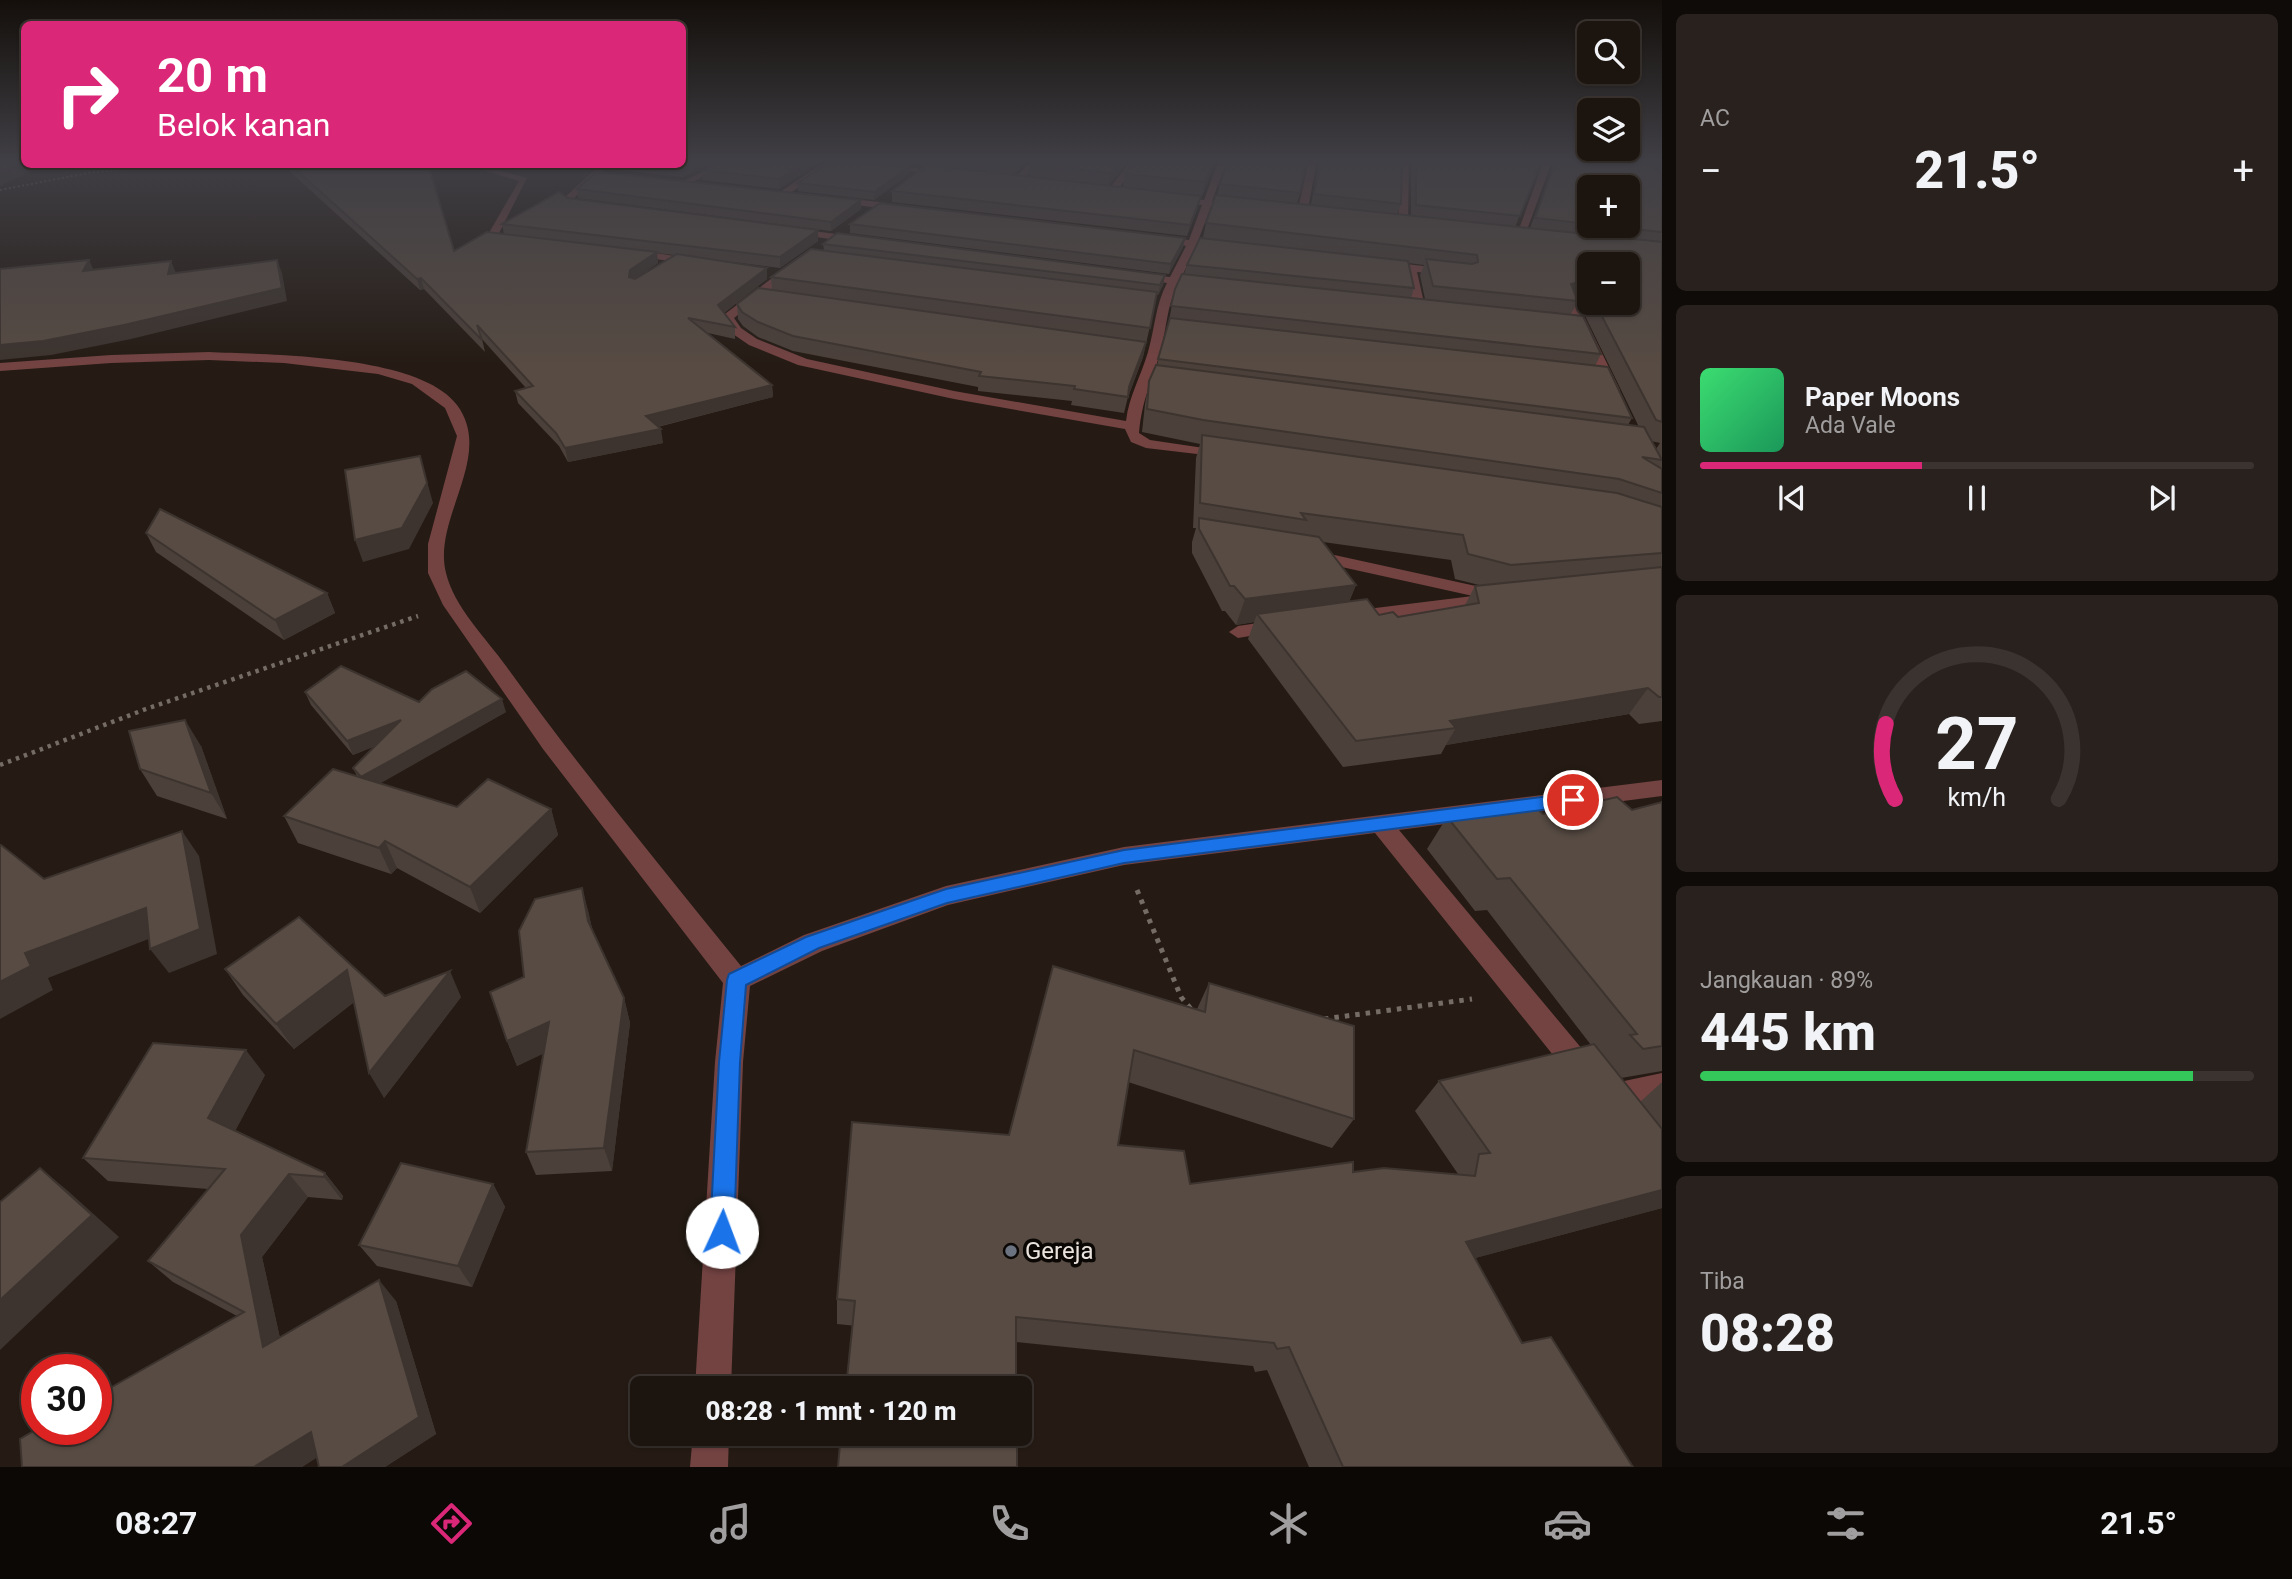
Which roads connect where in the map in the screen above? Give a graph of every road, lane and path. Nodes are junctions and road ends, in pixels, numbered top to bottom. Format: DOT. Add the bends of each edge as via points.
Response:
graph roads {
  1 [pos="496,228"];
  2 [pos="1198,228"];
  3 [pos="1523,228"];
  4 [pos="847,229"];
  5 [pos="783,231"];
  6 [pos="1506,236"];
  7 [pos="837,237"];
  8 [pos="1153,238"];
  9 [pos="1519,238"];
  10 [pos="1532,239"];
  11 [pos="526,240"];
  12 [pos="877,243"];
  13 [pos="1192,244"];
  14 [pos="1233,248"];
  15 [pos="818,251"];
  16 [pos="623,252"];
  17 [pos="675,258"];
  18 [pos="689,261"];
  19 [pos="800,263"];
  20 [pos="1370,263"];
  21 [pos="1410,267"];
  22 [pos="656,272"];
  23 [pos="769,272"];
  24 [pos="1119,274"];
  25 [pos="1465,274"];
  26 [pos="783,275"];
  27 [pos="1173,281"];
  28 [pos="1214,285"];
  29 [pos="758,296"];
  30 [pos="772,298"];
  31 [pos="1571,302"];
  32 [pos="1405,306"];
  33 [pos="1419,307"];
  34 [pos="1432,309"];
  35 [pos="0,367"];
  36 [pos="1617,400"];
  37 [pos="1133,426"];
  38 [pos="1239,457"];
  39 [pos="1295,552"];
  40 [pos="452,605"];
  41 [pos="1337,619"];
  42 [pos="1295,624"];
  43 [pos="1238,632"];
  44 [pos="0,765"];
  45 [pos="1662,788"];
  46 [pos="1381,825"];
  47 [pos="1124,856"];
  48 [pos="737,980"];
  49 [pos="1518,992"];
  50 [pos="1197,1016"];
  51 [pos="1315,1020"];
  52 [pos="1662,1086"];
  53 [pos="714,1376"];
  54 [pos="710,1446"];
  55 [pos="709,1467"];
  1 -- 11 [label="street" via="491,238"];
  2 -- 13 [label="street"];
  3 -- 9 [label="street"];
  4 -- 7 [label="street"];
  5 -- 7 [label="street"];
  6 -- 9 [label="street"];
  7 -- 12 [label="street"];
  7 -- 15 [label="street"];
  8 -- 13 [label="street"];
  9 -- 10 [label="street"];
  13 -- 14 [label="street"];
  13 -- 27 [label="street"];
  16 -- 17 [label="street"];
  17 -- 18 [label="street"];
  17 -- 22 [label="street"];
  19 -- 26 [label="street"];
  20 -- 21 [label="street"];
  21 -- 25 [label="street"];
  21 -- 33 [label="street"];
  23 -- 26 [label="street"];
  24 -- 27 [label="street"];
  26 -- 29 [label="street"];
  27 -- 28 [label="street"];
  27 -- 37 [label="street" via="1156,301 1167,327 1148,351 1152,381 1135,403"];
  29 -- 30 [label="street"];
  29 -- 37 [label="street" via="727,317 753,342 803,362 954,395"];
  31 -- 36 [label="street" via="1574,325"];
  32 -- 33 [label="street"];
  33 -- 34 [label="street"];
  35 -- 40 [label="street" via="111,359 259,358 343,364 417,381 451,406 464,436 436,544 437,573"];
  37 -- 38 [label="street" via="1136,439 1146,443"];
  39 -- 41 [label="street" via="1510,597"];
  40 -- 44 [label="path" via="146,709"];
  40 -- 48 [label="street" via="551,744"];
  42 -- 43 [label="street"];
  45 -- 46 [label="street"];
  46 -- 47 [label="street"];
  46 -- 49 [label="street"];
  47 -- 48 [label="street" via="946,896 813,943"];
  47 -- 50 [label="path" via="1181,998"];
  48 -- 53 [label="street"];
  49 -- 51 [label="path"];
  49 -- 52 [label="street" via="1613,1108"];
  54 -- 55 [label="street"];
}
